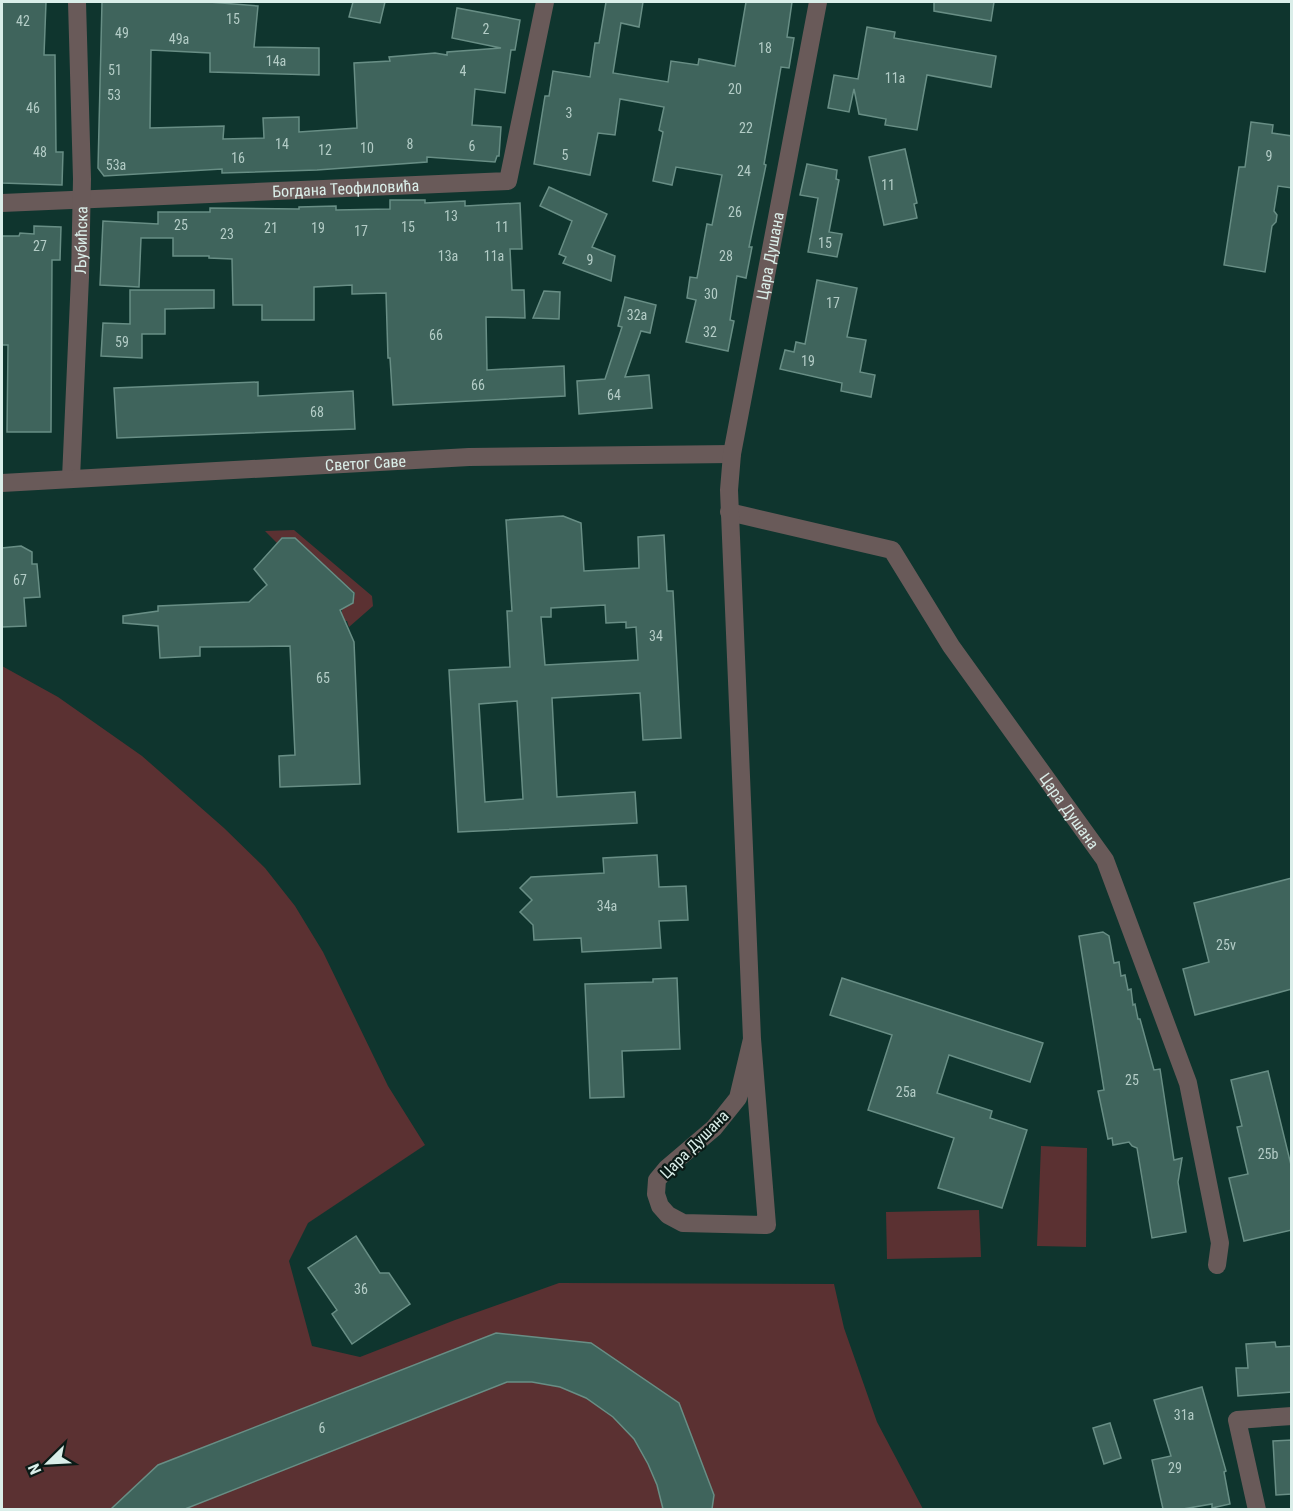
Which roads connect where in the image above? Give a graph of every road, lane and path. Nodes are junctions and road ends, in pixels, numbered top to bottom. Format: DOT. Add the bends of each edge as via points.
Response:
graph roads {
  1 [pos="77,2"];
  2 [pos="544,2"];
  3 [pos="818,2"];
  4 [pos="81,201"];
  5 [pos="2,203"];
  6 [pos="732,454"];
  7 [pos="71,478"];
  8 [pos="2,483"];
  9 [pos="729,512"];
  10 [pos="752,1040"];
  11 [pos="1217,1265"];
  12 [pos="1292,1416"];
  13 [pos="1257,1509"];
  1 -- 4 [label="street, Љубићска"];
  2 -- 4 [label="street, Богдана Теофиловића" via="508,181"];
  3 -- 6 [label="street, Цара Душана"];
  4 -- 5 [label="street, Богдана Теофиловића"];
  4 -- 7 [label="street, Љубићска"];
  6 -- 7 [label="street, Светог Саве" via="470,457"];
  6 -- 9 [label="street, Цара Душана"];
  7 -- 8 [label="street, Светог Саве"];
  9 -- 10 [label="street, Цара Душана"];
  9 -- 11 [label="street, Цара Душана" via="892,550 951,646 1105,860 1188,1083 1220,1243"];
  10 -- 10 [label="street, Цара Душана" via="767,1225 683,1223 660,1206 657,1180 714,1128 738,1098"];
  12 -- 13 [label="street" via="1237,1420"];
}
